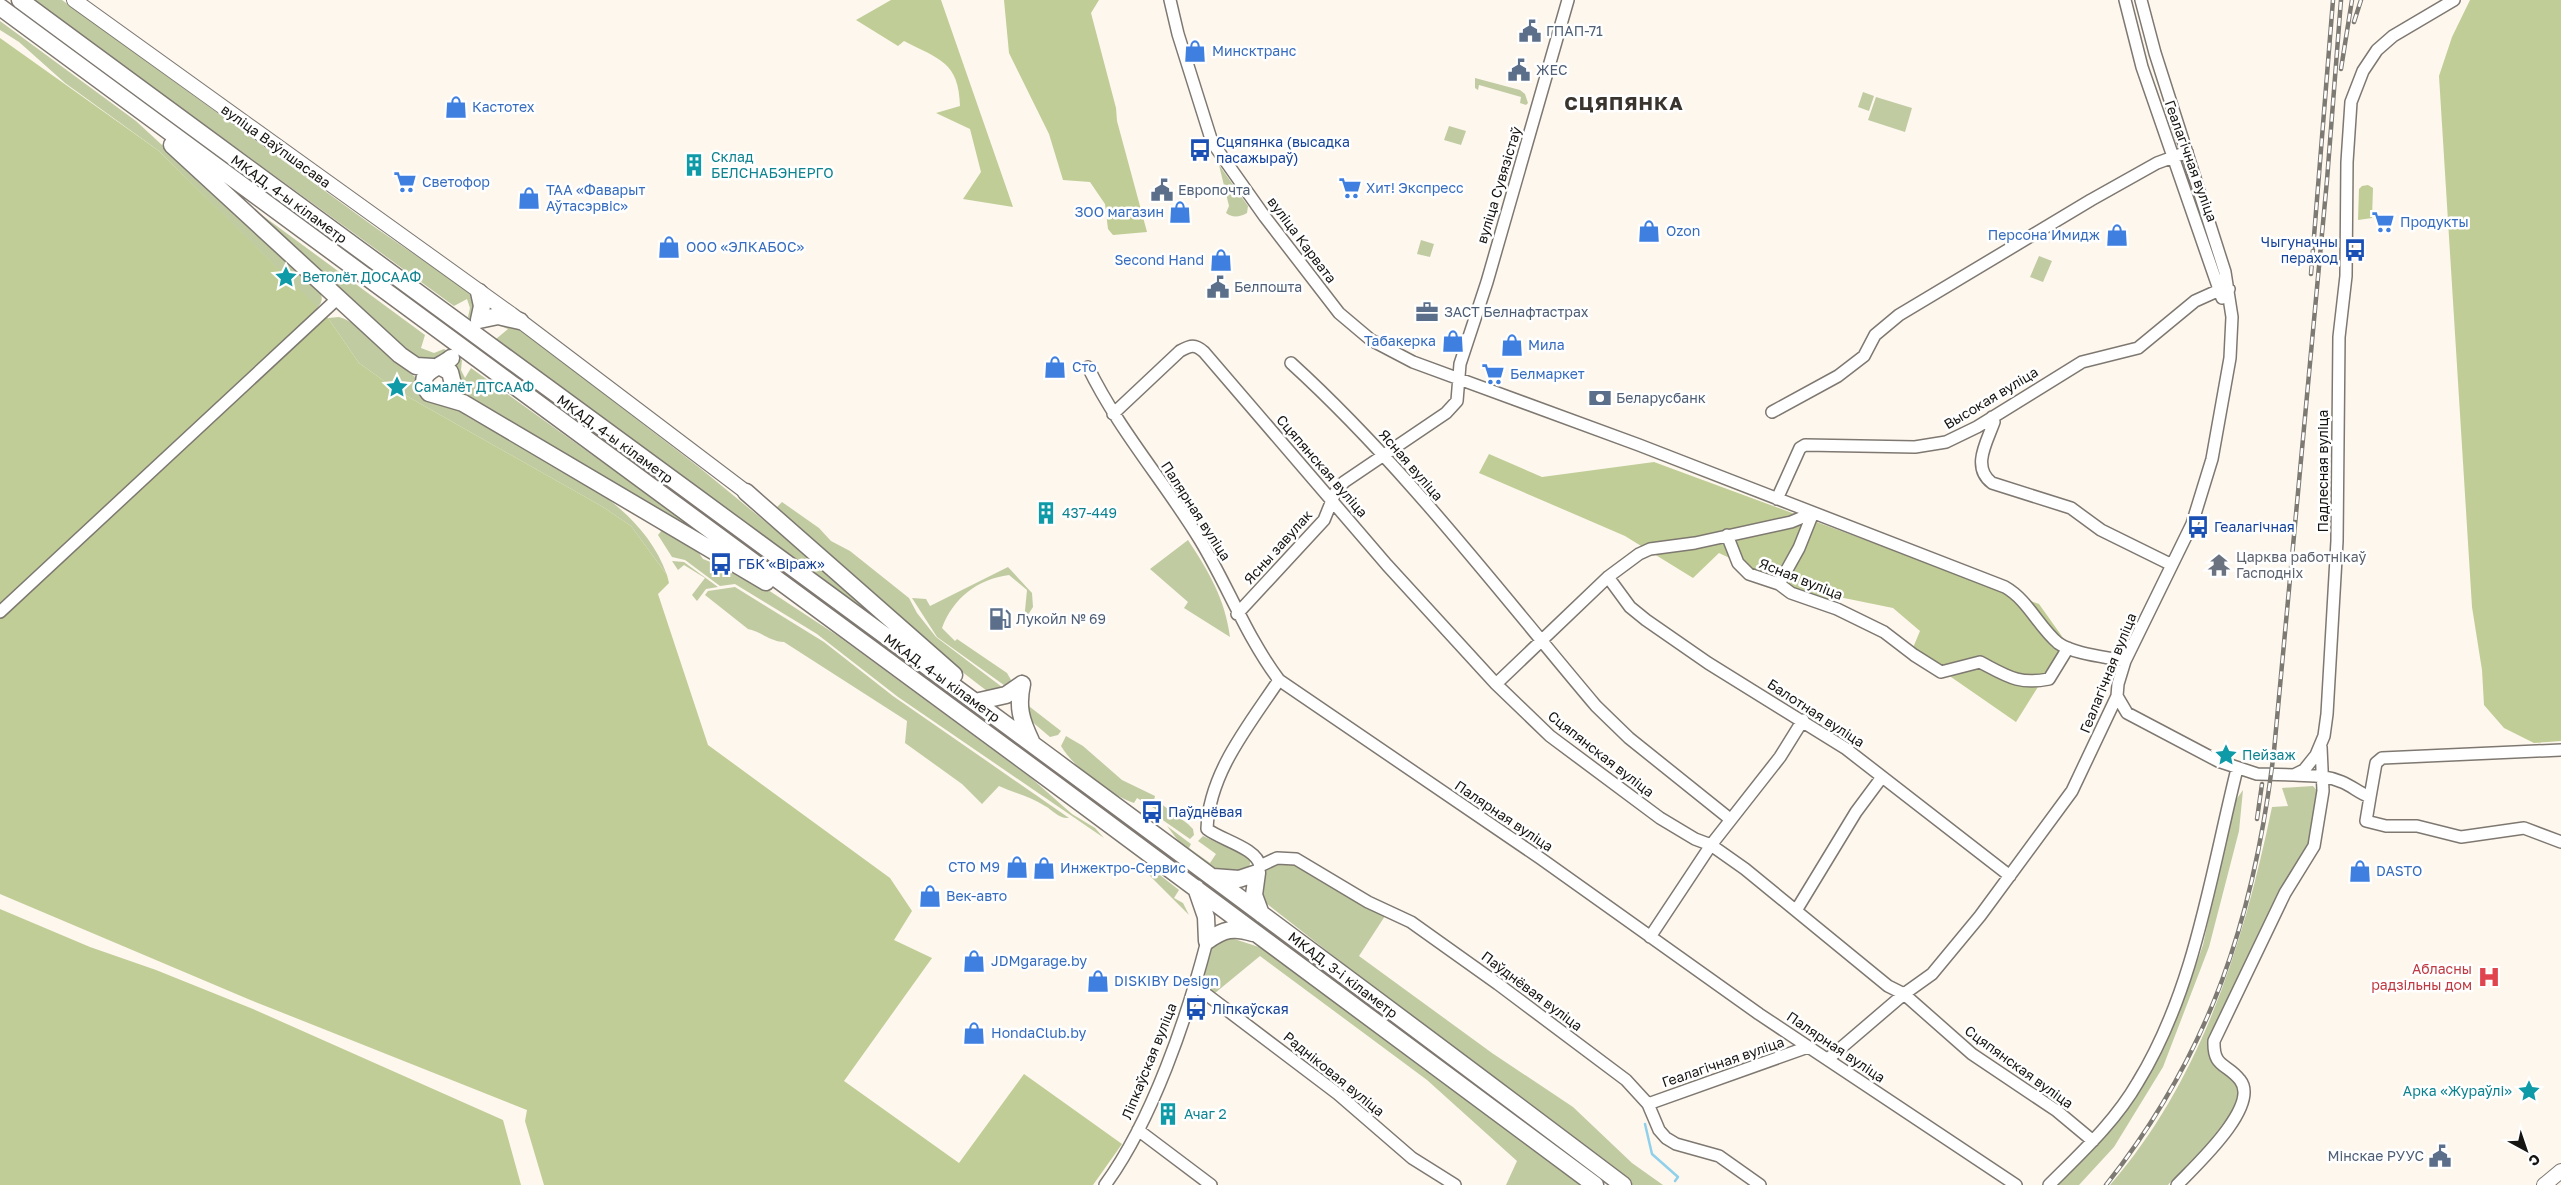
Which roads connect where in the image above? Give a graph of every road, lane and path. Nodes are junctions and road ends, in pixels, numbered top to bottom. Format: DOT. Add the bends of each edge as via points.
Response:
graph roads {
  1 [pos="20,0"];
  2 [pos="74,0"];
  3 [pos="1170,0"];
  4 [pos="1568,0"];
  5 [pos="2125,0"];
  6 [pos="2142,0"];
  7 [pos="2453,0"];
  8 [pos="0,7"];
  9 [pos="122,97"];
  10 [pos="2187,152"];
  11 [pos="2172,157"];
  12 [pos="2225,290"];
  13 [pos="479,292"];
  14 [pos="337,299"];
  15 [pos="493,301"];
  16 [pos="479,320"];
  17 [pos="520,321"];
  18 [pos="405,359"];
  19 [pos="1291,362"];
  20 [pos="1088,367"];
  21 [pos="441,369"];
  22 [pos="1460,378"];
  23 [pos="423,382"];
  24 [pos="440,396"];
  25 [pos="1772,412"];
  26 [pos="1113,414"];
  27 [pos="1992,417"];
  28 [pos="1384,456"];
  29 [pos="746,492"];
  30 [pos="1777,499"];
  31 [pos="1332,502"];
  32 [pos="1813,513"];
  33 [pos="1728,535"];
  34 [pos="2172,565"];
  35 [pos="1608,577"];
  36 [pos="1779,584"];
  37 [pos="0,612"];
  38 [pos="823,613"];
  39 [pos="1237,614"];
  40 [pos="1540,640"];
  41 [pos="2068,648"];
  42 [pos="2125,661"];
  43 [pos="1279,680"];
  44 [pos="1496,684"];
  45 [pos="2117,696"];
  46 [pos="975,702"];
  47 [pos="1803,720"];
  48 [pos="1032,743"];
  49 [pos="2321,745"];
  50 [pos="2561,750"];
  51 [pos="1063,766"];
  52 [pos="2237,769"];
  53 [pos="2294,775"];
  54 [pos="2323,776"];
  55 [pos="1882,777"];
  56 [pos="1051,781"];
  57 [pos="2370,797"];
  58 [pos="1730,819"];
  59 [pos="2561,842"];
  60 [pos="1710,844"];
  61 [pos="1258,869"];
  62 [pos="2010,876"];
  63 [pos="1211,877"];
  64 [pos="1196,888"];
  65 [pos="1797,909"];
  66 [pos="1262,915"];
  67 [pos="1259,935"];
  68 [pos="1650,937"];
  69 [pos="1207,941"];
  70 [pos="1194,984"];
  71 [pos="1904,994"];
  72 [pos="1808,1046"];
  73 [pos="1828,1059"];
  74 [pos="1648,1104"];
  75 [pos="1138,1130"];
  76 [pos="2093,1141"];
  77 [pos="2561,1171"];
  78 [pos="1105,1185"];
  79 [pos="1211,1185"];
  80 [pos="1455,1185"];
  81 [pos="1595,1185"];
  82 [pos="1623,1185"];
  83 [pos="1760,1185"];
  84 [pos="2016,1185"];
  85 [pos="2049,1185"];
  86 [pos="2176,1185"];
  87 [pos="2544,1185"];
  1 -- 46 [label="highway, МКАД, 4-ы кіламетр"];
  2 -- 13 [label="main road, вуліца Ваўпшасава"];
  3 -- 22 [label="street, вуліца Карвата" via="1212,142 1318,286 1338,312 1371,340 1413,362"];
  4 -- 22 [label="street, вуліца Сувязістаў" via="1487,282 1460,364"];
  5 -- 11 [label="street, Геалагічная вуліца" via="2142,66"];
  6 -- 10 [label="street, Геалагічная вуліца" via="2155,53"];
  7 -- 49 [label="street, Падлесная вуліца" via="2393,36 2377,50 2363,71 2352,102 2346,162 2346,276 2338,337 2337,551 2327,714"];
  8 -- 9 [label="highway, МКАД, 4-ы кіламетр"];
  9 -- 14 [label="highway"];
  9 -- 38 [label="highway, МКАД, 4-ы кіламетр"];
  10 -- 11 [label="street"];
  10 -- 12 [label="street, Геалагічная вуліца"];
  11 -- 12 [label="street, Геалагічная вуліца"];
  11 -- 25 [label="street" via="2091,200 1899,315 1875,335 1864,356 1838,376"];
  12 -- 27 [label="street, Высокая вуліца" via="2196,301 2138,348 2082,362"];
  12 -- 34 [label="street, Геалагічная вуліца" via="2231,330 2226,387 2212,459 2192,524"];
  13 -- 15 [label="main road, вуліца Ваўпшасава"];
  13 -- 16 [label="highway" via="482,306"];
  14 -- 18 [label="highway"];
  14 -- 37 [label="street"];
  15 -- 16 [label="highway"];
  15 -- 17 [label="main road, вуліца Ваўпшасава"];
  16 -- 17 [label="highway" via="498,316"];
  17 -- 29 [label="main road, вуліца Ваўпшасава"];
  18 -- 21 [label="highway" via="416,366"];
  18 -- 23 [label="highway"];
  19 -- 28 [label="street, Ясная вуліца"];
  20 -- 26 [label="street, Палярная вуліца"];
  21 -- 23 [label="highway" via="424,376"];
  21 -- 24 [label="highway" via="453,384"];
  22 -- 28 [label="street, Ясны завулак" via="1453,407"];
  22 -- 30 [label="street"];
  23 -- 24 [label="highway" via="429,393"];
  24 -- 38 [label="highway" via="463,402 724,559"];
  26 -- 31 [label="street, Сцяпянская вуліца" via="1180,350 1196,346"];
  26 -- 39 [label="street, Палярная вуліца" via="1200,541"];
  27 -- 30 [label="street, Высокая вуліца" via="1960,437 1935,445 1805,445 1800,448"];
  27 -- 34 [label="street" via="1994,422 1980,460 1986,478 1992,483 2071,508 2101,530"];
  28 -- 31 [label="street, Ясны завулак" via="1344,482"];
  28 -- 40 [label="street, Ясная вуліца"];
  29 -- 46 [label="highway" via="958,679"];
  30 -- 32 [label="street"];
  31 -- 39 [label="street, Ясны завулак" via="1324,520"];
  31 -- 44 [label="street, Сцяпянская вуліца"];
  32 -- 33 [label="street" via="1791,522"];
  32 -- 36 [label="street"];
  32 -- 41 [label="street" via="2005,586 2023,600 2050,635"];
  33 -- 35 [label="street" via="1650,549 1627,561"];
  33 -- 36 [label="street, Ясная вуліца" via="1742,569"];
  34 -- 42 [label="street, Геалагічная вуліца"];
  35 -- 40 [label="street"];
  35 -- 47 [label="street, Балотная вуліца" via="1630,607 1646,620 1708,663"];
  36 -- 41 [label="street, Ясная вуліца" via="1791,593 1837,609 1884,632 1941,672 1980,662 2022,682 2049,679"];
  38 -- 56 [label="highway, МКАД, 4-ы кіламетр"];
  39 -- 43 [label="street, Палярная вуліца"];
  40 -- 44 [label="street"];
  40 -- 58 [label="street, Ясная вуліца" via="1612,722"];
  41 -- 42 [label="street"];
  42 -- 45 [label="street, Геалагічная вуліца"];
  43 -- 61 [label="street" via="1221,771 1207,810 1207,829 1218,838 1251,852 1259,860"];
  43 -- 68 [label="street, Палярная вуліца"];
  44 -- 60 [label="street, Сцяпянская вуліца" via="1576,757 1676,828"];
  45 -- 52 [label="street" via="2127,713"];
  45 -- 62 [label="street, Геалагічная вуліца" via="2072,791"];
  46 -- 48 [label="highway, МКАД, 4-ы кіламетр"];
  46 -- 48 [label="highway" via="1006,695 1022,684 1018,707 1020,719"];
  47 -- 55 [label="street, Балотная вуліца"];
  47 -- 58 [label="street" via="1780,757"];
  48 -- 51 [label="highway, МКАД, 4-ы кіламетр"];
  49 -- 53 [label="street, Падлесная вуліца" via="2311,763"];
  49 -- 54 [label="street"];
  50 -- 57 [label="street" via="2382,758 2376,763"];
  51 -- 63 [label="highway, МКАД, 3-і кіламетр"];
  52 -- 53 [label="street" via="2257,774"];
  52 -- 76 [label="street" via="2198,935 2174,1006 2138,1083"];
  53 -- 54 [label="street"];
  54 -- 57 [label="street"];
  54 -- 86 [label="street" via="2321,816 2314,846 2285,893 2214,1041 2218,1062 2243,1083 2245,1097 2242,1106 2212,1148"];
  55 -- 62 [label="street, Балотная вуліца"];
  55 -- 65 [label="street" via="1856,812"];
  56 -- 64 [label="highway, МКАД, 3-і кіламетр"];
  57 -- 59 [label="street" via="2366,821 2386,826 2417,826 2461,837 2524,828"];
  58 -- 60 [label="street"];
  60 -- 65 [label="street, Сцяпянская вуліца"];
  60 -- 68 [label="street"];
  61 -- 63 [label="highway" via="1239,879"];
  61 -- 66 [label="highway" via="1254,895"];
  61 -- 74 [label="street, Паўднёвая вуліца" via="1277,858 1296,859 1368,902 1411,922 1626,1080"];
  62 -- 71 [label="street, Геалагічная вуліца" via="1941,965"];
  63 -- 66 [label="highway, МКАД, 3-і кіламетр"];
  64 -- 67 [label="highway, МКАД, 3-і кіламетр"];
  64 -- 69 [label="highway" via="1206,917"];
  65 -- 71 [label="street, Сцяпянская вуліца" via="1888,986"];
  66 -- 82 [label="highway, МКАД, 3-і кіламетр"];
  67 -- 69 [label="highway" via="1230,928"];
  67 -- 81 [label="highway, МКАД, 3-і кіламетр"];
  68 -- 72 [label="street, Палярная вуліца"];
  69 -- 70 [label="street, Ліпкаўская вуліца"];
  70 -- 75 [label="street, Ліпкаўская вуліца" via="1158,1086"];
  70 -- 80 [label="street, Радніковая вуліца" via="1338,1094 1412,1158"];
  71 -- 73 [label="street, Геалагічная вуліца"];
  71 -- 76 [label="street, Сцяпянская вуліца" via="1972,1054 2057,1111"];
  72 -- 73 [label="street, Палярная вуліца"];
  72 -- 74 [label="street, Геалагічная вуліца"];
  73 -- 84 [label="street, Палярная вуліца"];
  74 -- 83 [label="street, Паўднёвая вуліца" via="1658,1130 1666,1138 1676,1144 1720,1156"];
  75 -- 78 [label="street, Ліпкаўская вуліца"];
  75 -- 79 [label="street"];
  76 -- 85 [label="street"];
  77 -- 87 [label="main road"];
}
